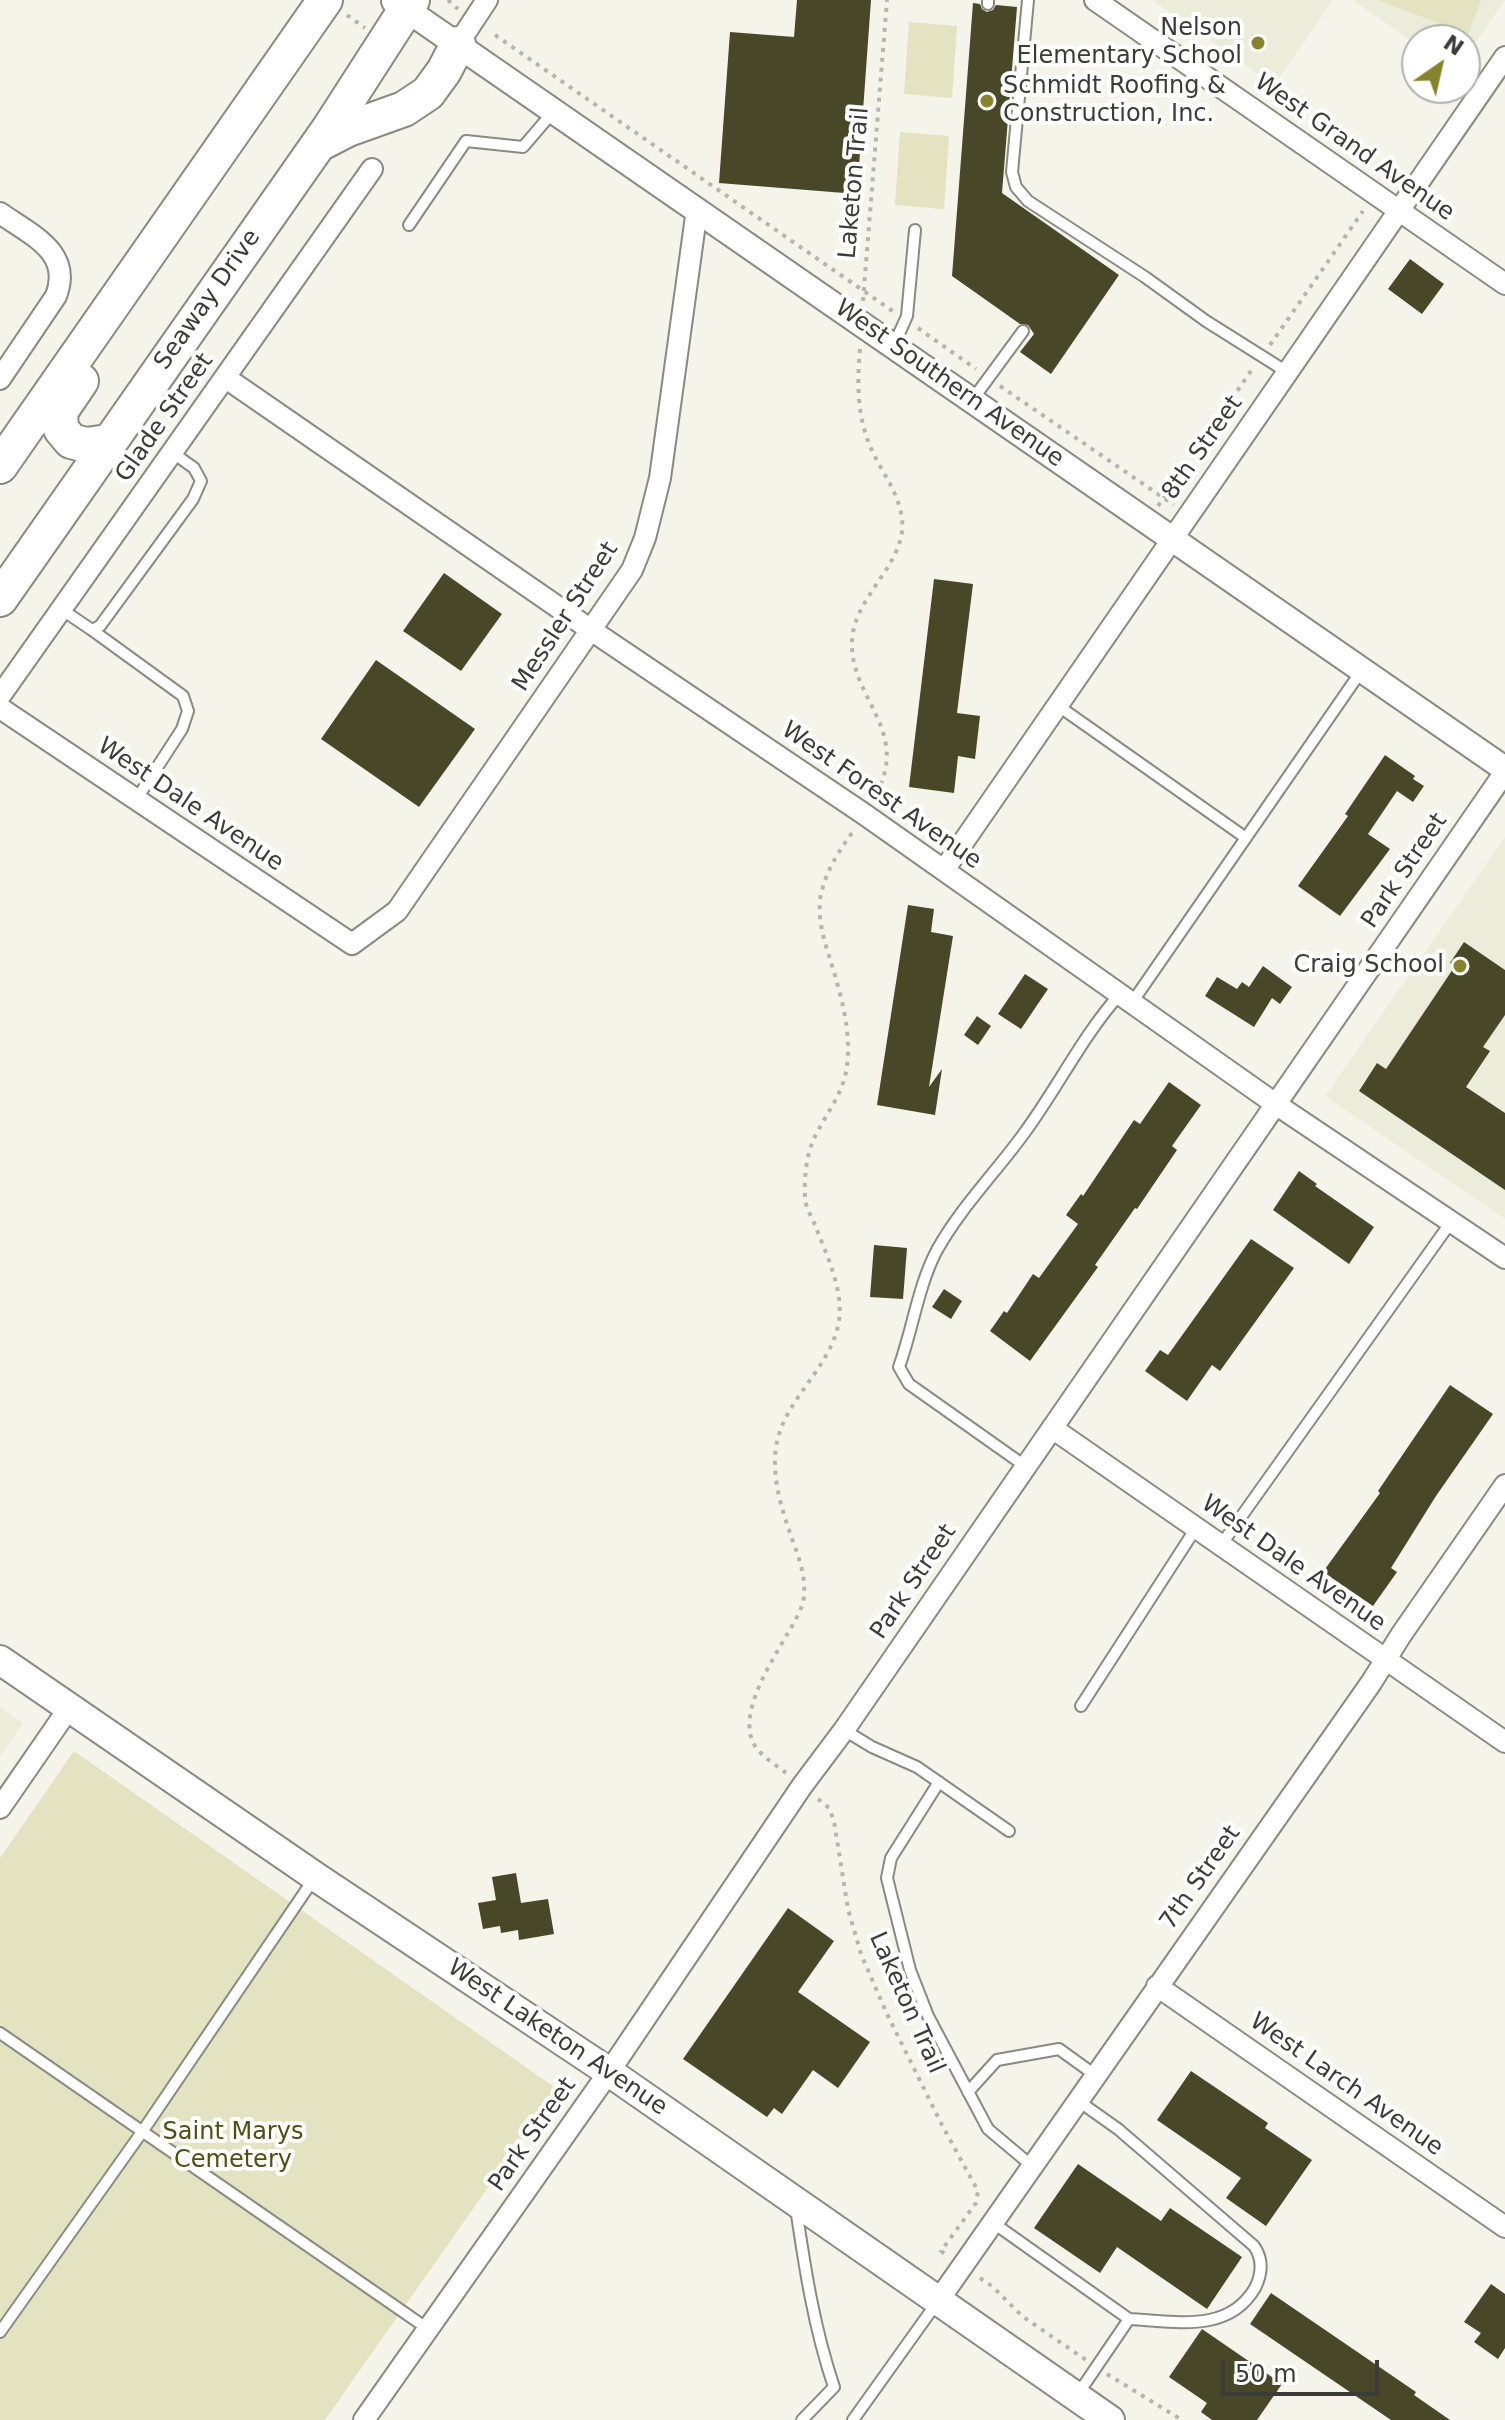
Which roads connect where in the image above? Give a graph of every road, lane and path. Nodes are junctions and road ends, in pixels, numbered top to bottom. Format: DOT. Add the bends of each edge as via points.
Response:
graph roads {
  1 [pos="448,0"];
  2 [pos="487,0"];
  3 [pos="887,0"];
  4 [pos="1028,0"];
  5 [pos="1095,0"];
  6 [pos="404,3"];
  7 [pos="459,10"];
  8 [pos="328,12"];
  9 [pos="365,28"];
  10 [pos="495,35"];
  11 [pos="458,44"];
  12 [pos="1505,57"];
  13 [pos="554,110"];
  14 [pos="318,144"];
  15 [pos="372,169"];
  16 [pos="697,209"];
  17 [pos="1399,210"];
  18 [pos="0,213"];
  19 [pos="409,225"];
  20 [pos="915,230"];
  21 [pos="1505,284"];
  22 [pos="864,290"];
  23 [pos="906,320"];
  24 [pos="862,324"];
  25 [pos="1023,331"];
  26 [pos="893,346"];
  27 [pos="1287,372"];
  28 [pos="987,377"];
  29 [pos="226,378"];
  30 [pos="0,379"];
  31 [pos="972,400"];
  32 [pos="108,442"];
  33 [pos="173,453"];
  34 [pos="0,466"];
  35 [pos="1188,515"];
  36 [pos="1172,538"];
  37 [pos="0,599"];
  38 [pos="61,609"];
  39 [pos="92,630"];
  40 [pos="591,630"];
  41 [pos="1362,670"];
  42 [pos="0,696"];
  43 [pos="1057,705"];
  44 [pos="0,708"];
  45 [pos="1505,770"];
  46 [pos="136,800"];
  47 [pos="864,814"];
  48 [pos="1246,838"];
  49 [pos="944,870"];
  50 [pos="352,944"];
  51 [pos="1125,999"];
  52 [pos="1277,1105"];
  53 [pos="1451,1222"];
  54 [pos="1504,1254"];
  55 [pos="1052,1428"];
  56 [pos="1025,1466"];
  57 [pos="1505,1485"];
  58 [pos="1196,1528"];
  59 [pos="1221,1545"];
  60 [pos="1385,1659"];
  61 [pos="0,1660"];
  62 [pos="1081,1706"];
  63 [pos="69,1708"];
  64 [pos="844,1730"];
  65 [pos="1505,1742"];
  66 [pos="939,1782"];
  67 [pos="802,1786"];
  68 [pos="3,1797"];
  69 [pos="1009,1831"];
  70 [pos="316,1877"];
  71 [pos="1157,1986"];
  72 [pos="0,2033"];
  73 [pos="609,2072"];
  74 [pos="1095,2075"];
  75 [pos="968,2092"];
  76 [pos="1077,2100"];
  77 [pos="142,2132"];
  78 [pos="1032,2166"];
  79 [pos="795,2202"];
  80 [pos="992,2222"];
  81 [pos="1505,2227"];
  82 [pos="962,2266"];
  83 [pos="938,2301"];
  84 [pos="1129,2319"];
  85 [pos="428,2329"];
  86 [pos="0,2332"];
  87 [pos="1096,2367"];
  88 [pos="1076,2396"];
  89 [pos="364,2420"];
  90 [pos="802,2420"];
  91 [pos="853,2420"];
  92 [pos="1110,2420"];
  93 [pos="1182,2420"];
  1 -- 7 [label="path"];
  2 -- 11 [label="street"];
  3 -- 22 [label="path, Laketon Trail"];
  4 -- 27 [label="lane" via="1012,172 1016,187 1028,201"];
  5 -- 17 [label="street, West Grand Avenue"];
  6 -- 11 [label="street, West Southern Avenue"];
  6 -- 14 [label="highway, Seaway Drive"];
  8 -- 9 [label="path"];
  8 -- 32 [label="highway" via="307,54 60,412 61,429 71,441"];
  8 -- 34 [label="highway"];
  10 -- 22 [label="path"];
  11 -- 13 [label="street, West Southern Avenue"];
  11 -- 14 [label="highway" via="428,93 404,109"];
  12 -- 17 [label="street, 8th Street"];
  13 -- 16 [label="street, West Southern Avenue"];
  13 -- 19 [label="lane" via="523,147 466,141"];
  14 -- 32 [label="highway, Seaway Drive"];
  15 -- 29 [label="street, Glade Street"];
  16 -- 24 [label="street, West Southern Avenue"];
  16 -- 40 [label="street, Messler Street" via="660,478 645,538 632,570"];
  17 -- 21 [label="street, West Grand Avenue"];
  17 -- 27 [label="street, 8th Street"];
  18 -- 30 [label="street" via="44,244 60,274 56,296"];
  20 -- 23 [label="lane"];
  22 -- 23 [label="path"];
  22 -- 24 [label="path, Laketon Trail"];
  23 -- 26 [label="lane"];
  23 -- 28 [label="path"];
  24 -- 26 [label="street, West Southern Avenue"];
  24 -- 47 [label="path, Laketon Trail" via="857,378 861,418 901,512 903,531 855,624 852,641 855,666 882,727 887,754 881,786"];
  25 -- 28 [label="lane"];
  26 -- 31 [label="street, West Southern Avenue"];
  27 -- 35 [label="street, 8th Street"];
  28 -- 31 [label="lane"];
  28 -- 35 [label="path"];
  29 -- 33 [label="street, Glade Street"];
  29 -- 40 [label="street, West Forest Avenue"];
  31 -- 36 [label="street, West Southern Avenue"];
  32 -- 37 [label="highway, Seaway Drive"];
  33 -- 38 [label="street, Glade Street"];
  33 -- 39 [label="lane" via="194,468 201,481 193,499"];
  35 -- 36 [label="street, 8th Street"];
  36 -- 41 [label="street, West Southern Avenue"];
  36 -- 43 [label="street, 8th Street"];
  38 -- 39 [label="lane"];
  38 -- 42 [label="street, Glade Street"];
  39 -- 46 [label="lane" via="183,696 188,711"];
  40 -- 47 [label="street, West Forest Avenue"];
  40 -- 50 [label="street, Messler Street" via="397,911"];
  41 -- 45 [label="street, West Southern Avenue"];
  41 -- 48 [label="lane"];
  43 -- 48 [label="lane"];
  43 -- 49 [label="street, 8th Street"];
  44 -- 46 [label="street, West Dale Avenue"];
  45 -- 52 [label="street, Park Street"];
  46 -- 50 [label="street, West Dale Avenue"];
  47 -- 49 [label="street, West Forest Avenue"];
  47 -- 67 [label="path, Laketon Trail" via="832,862 820,900 821,929 846,1015 848,1049 846,1073 812,1143 805,1174 805,1201 833,1272 838,1327 828,1353 789,1409 776,1445 778,1495 800,1558 805,1596 759,1682 750,1716 758,1748"];
  48 -- 51 [label="lane"];
  49 -- 51 [label="street, West Forest Avenue"];
  51 -- 52 [label="street, West Forest Avenue"];
  51 -- 56 [label="lane" via="1081,1044 1026,1131 937,1251 899,1367 909,1384"];
  52 -- 53 [label="street, West Forest Avenue"];
  52 -- 55 [label="street, Park Street"];
  53 -- 54 [label="street, West Forest Avenue"];
  53 -- 59 [label="lane"];
  55 -- 56 [label="street, Park Street"];
  55 -- 58 [label="street, West Dale Avenue"];
  56 -- 64 [label="street, Park Street"];
  57 -- 60 [label="street, 7th Street"];
  58 -- 59 [label="street, West Dale Avenue"];
  58 -- 62 [label="lane"];
  59 -- 60 [label="street, West Dale Avenue"];
  60 -- 65 [label="street, West Dale Avenue"];
  60 -- 71 [label="street, 7th Street"];
  61 -- 63 [label="main road, West Laketon Avenue"];
  63 -- 68 [label="street"];
  63 -- 70 [label="main road, West Laketon Avenue"];
  64 -- 66 [label="lane"];
  64 -- 67 [label="street, Park Street"];
  66 -- 69 [label="lane"];
  66 -- 75 [label="lane" via="891,1858 887,1878 910,1970"];
  67 -- 73 [label="street, Park Street"];
  67 -- 82 [label="path, Laketon Trail" via="829,1808 861,1954 978,2191 976,2203 941,2251"];
  70 -- 73 [label="main road, West Laketon Avenue"];
  70 -- 77 [label="lane"];
  71 -- 74 [label="street, 7th Street"];
  71 -- 81 [label="street, West Larch Avenue"];
  72 -- 77 [label="lane"];
  73 -- 79 [label="main road, West Laketon Avenue"];
  73 -- 85 [label="street, Park Street"];
  74 -- 75 [label="lane" via="1059,2049 997,2060"];
  74 -- 76 [label="street, 7th Street"];
  75 -- 78 [label="lane" via="988,2129"];
  76 -- 78 [label="street, 7th Street"];
  76 -- 84 [label="lane" via="1118,2129 1260,2255 1258,2282 1238,2310 1202,2322"];
  77 -- 85 [label="lane"];
  77 -- 86 [label="lane"];
  78 -- 80 [label="street, 7th Street"];
  79 -- 83 [label="main road, West Laketon Avenue"];
  79 -- 90 [label="lane" via="822,2353 834,2387"];
  80 -- 82 [label="street, 7th Street"];
  80 -- 84 [label="lane"];
  82 -- 83 [label="street, 7th Street"];
  82 -- 87 [label="path, Laketon Trail"];
  83 -- 88 [label="main road, West Laketon Avenue"];
  83 -- 91 [label="lane"];
  84 -- 87 [label="lane"];
  85 -- 89 [label="street, Park Street"];
  87 -- 88 [label="lane"];
  87 -- 93 [label="path, Laketon Trail"];
  88 -- 92 [label="main road, West Laketon Avenue"];
}
